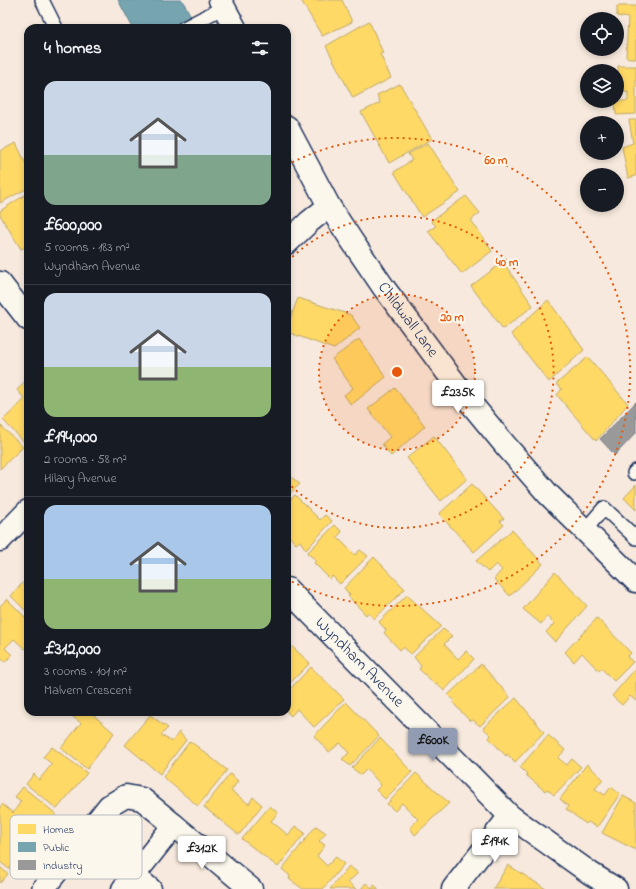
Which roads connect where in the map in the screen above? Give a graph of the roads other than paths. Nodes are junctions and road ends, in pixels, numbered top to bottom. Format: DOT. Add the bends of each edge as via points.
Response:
graph roads {
  1 [pos="42,0"];
  2 [pos="222,4"];
  3 [pos="54,24"];
  4 [pos="190,24"];
  5 [pos="233,24"];
  6 [pos="291,135"];
  7 [pos="329,206"];
  8 [pos="291,239"];
  9 [pos="0,283"];
  10 [pos="24,314"];
  11 [pos="24,515"];
  12 [pos="584,530"];
  13 [pos="636,538"];
  14 [pos="0,540"];
  15 [pos="636,581"];
  16 [pos="291,593"];
  17 [pos="102,815"];
  18 [pos="510,816"];
  19 [pos="174,825"];
  20 [pos="142,876"];
  21 [pos="51,879"];
  22 [pos="43,889"];
  23 [pos="252,889"];
  24 [pos="453,889"];
  25 [pos="616,889"];
  1 -- 3 [label="lane"];
  2 -- 4 [label="lane"];
  2 -- 5 [label="street"];
  6 -- 7 [label="street, Childwall Lane"];
  7 -- 8 [label="street"];
  7 -- 12 [label="street, Childwall Lane" via="384,288 464,394 544,489"];
  9 -- 10 [label="street"];
  11 -- 14 [label="street"];
  12 -- 13 [label="lane" via="604,508"];
  12 -- 15 [label="street, Childwall Lane"];
  16 -- 18 [label="street, Wyndham Avenue"];
  17 -- 19 [label="street" via="109,806 126,796 142,799"];
  18 -- 24 [label="street"];
  18 -- 25 [label="street, Wyndham Avenue"];
  19 -- 20 [label="street"];
  19 -- 23 [label="street"];
  21 -- 22 [label="street"];
}
